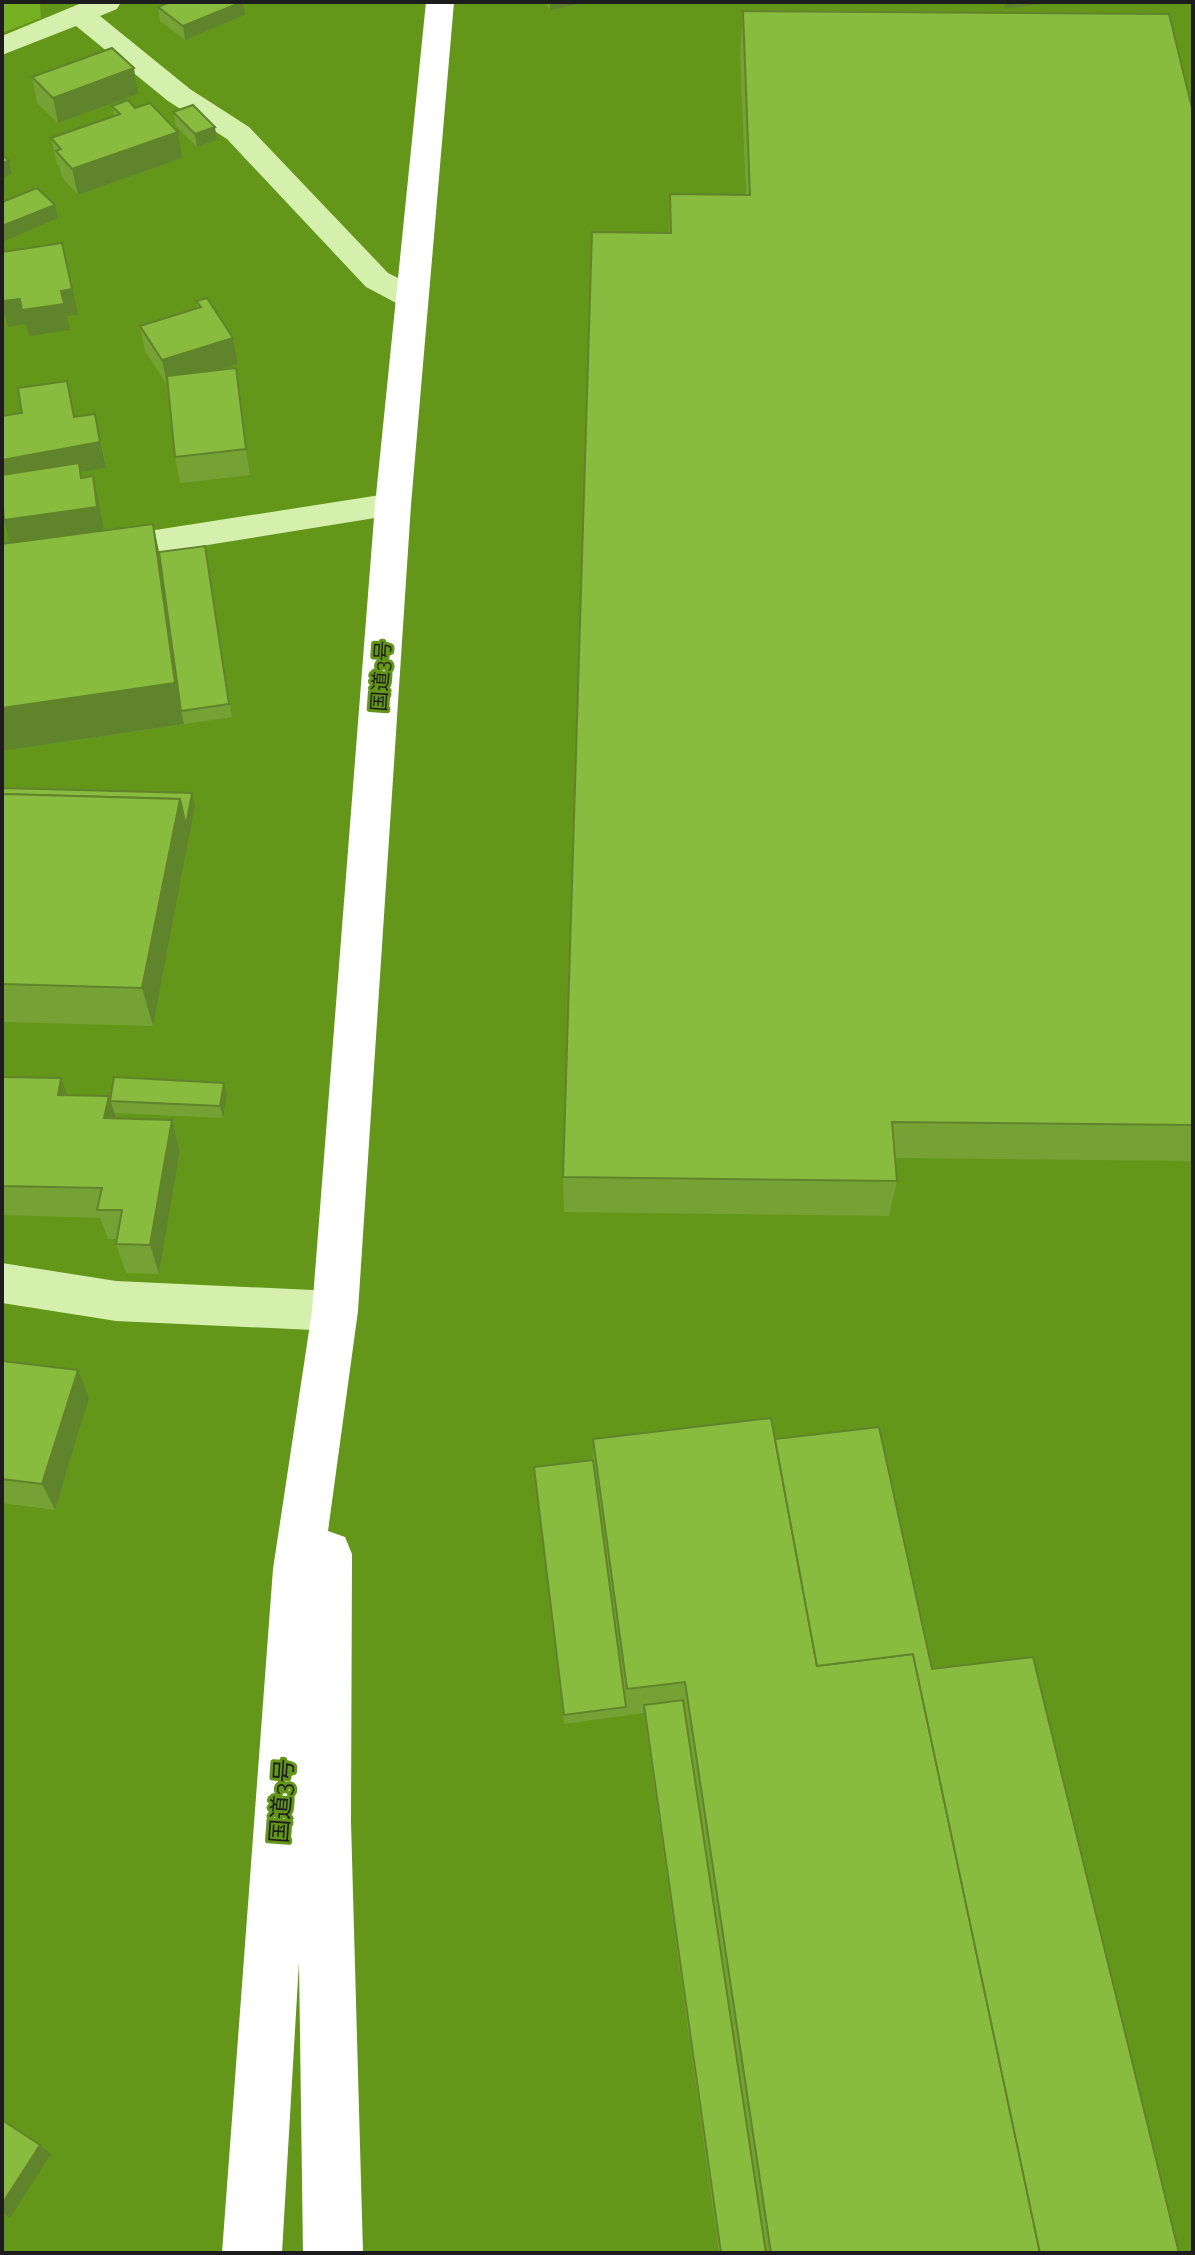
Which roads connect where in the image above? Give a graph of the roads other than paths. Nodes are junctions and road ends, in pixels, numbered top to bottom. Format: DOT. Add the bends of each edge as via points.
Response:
graph roads {
  1 [pos="440,2"];
  2 [pos="88,7"];
  3 [pos="2,46"];
  4 [pos="412,298"];
  5 [pos="393,505"];
  6 [pos="2,566"];
  7 [pos="2,1283"];
  8 [pos="332,1331"];
  9 [pos="252,2253"];
  10 [pos="333,2253"];
  1 -- 4 [label="highway, 国道3号"];
  2 -- 3 [label="street"];
  2 -- 4 [label="street" via="179,95 238,133 377,280"];
  4 -- 5 [label="highway, 国道3号"];
  5 -- 6 [label="street"];
  5 -- 8 [label="highway, 国道3号"];
  7 -- 8 [label="street"];
  8 -- 9 [label="highway, 国道3号" via="298,1569"];
  8 -- 10 [label="highway, 国道3号" via="324,1822"];
}
